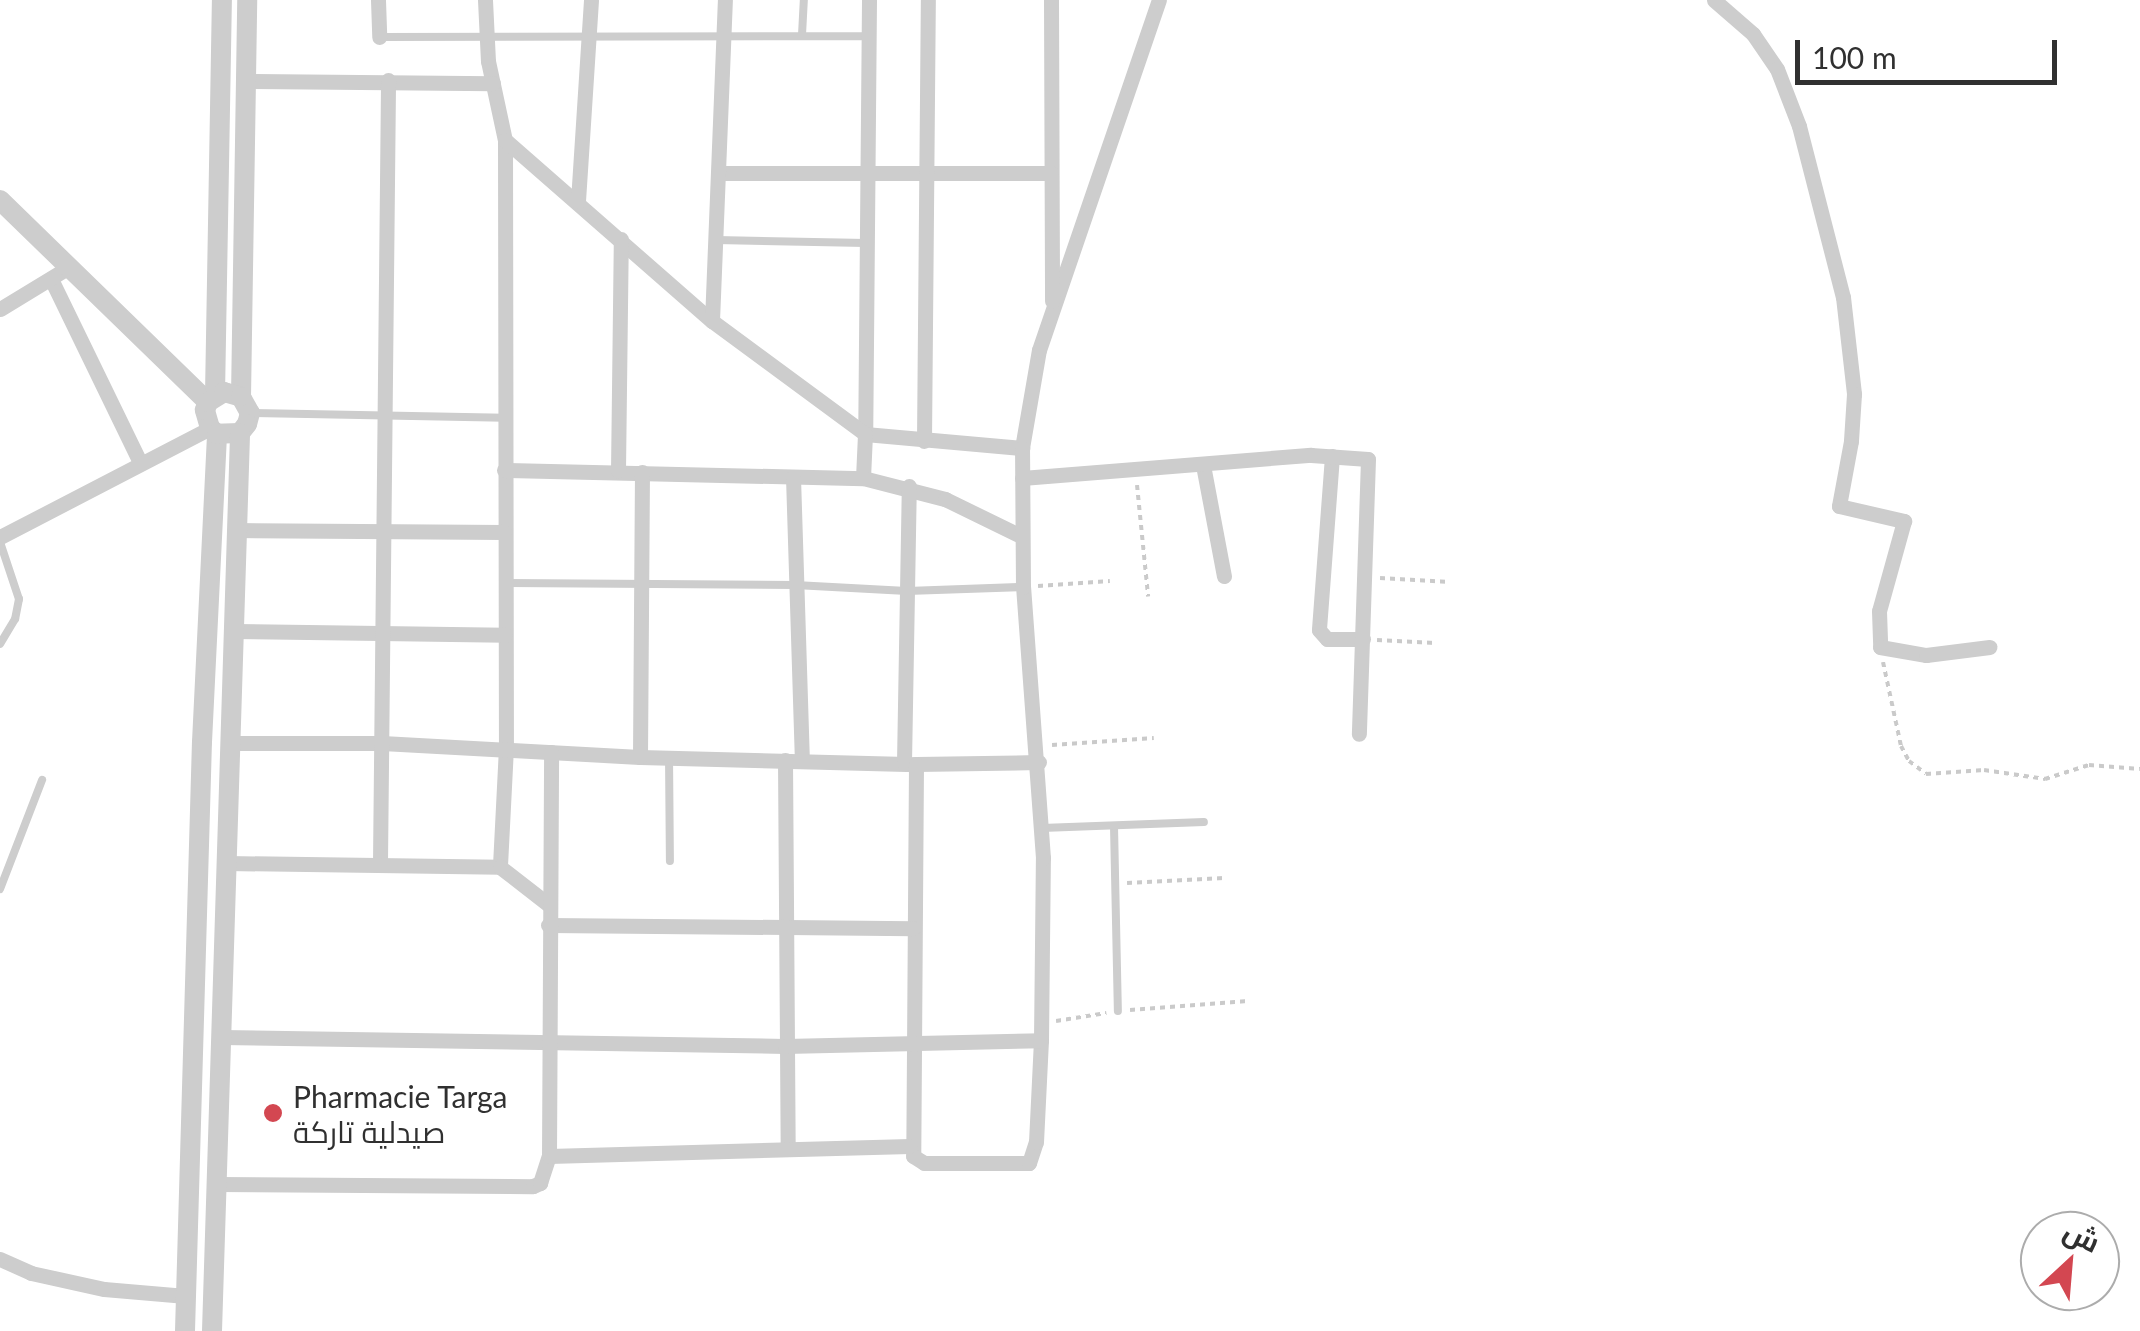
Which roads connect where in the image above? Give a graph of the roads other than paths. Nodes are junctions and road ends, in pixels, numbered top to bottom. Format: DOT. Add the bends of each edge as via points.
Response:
graph roads {
  1 [pos="222,0"];
  2 [pos="247,0"];
  3 [pos="378,0"];
  4 [pos="484,0"];
  5 [pos="590,0"];
  6 [pos="725,0"];
  7 [pos="804,0"];
  8 [pos="869,0"];
  9 [pos="928,0"];
  10 [pos="1051,0"];
  11 [pos="1159,0"];
  12 [pos="1714,0"];
  13 [pos="588,35"];
  14 [pos="724,35"];
  15 [pos="802,36"];
  16 [pos="869,36"];
  17 [pos="380,38"];
  18 [pos="485,40"];
  19 [pos="388,80"];
  20 [pos="246,82"];
  21 [pos="493,83"];
  22 [pos="505,140"];
  23 [pos="1051,172"];
  24 [pos="718,173"];
  25 [pos="870,175"];
  26 [pos="928,175"];
  27 [pos="0,200"];
  28 [pos="578,200"];
  29 [pos="621,239"];
  30 [pos="716,240"];
  31 [pos="870,243"];
  32 [pos="70,267"];
  33 [pos="52,281"];
  34 [pos="0,309"];
  35 [pos="1052,309"];
  36 [pos="712,321"];
  37 [pos="212,398"];
  38 [pos="246,405"];
  39 [pos="385,414"];
  40 [pos="504,418"];
  41 [pos="213,431"];
  42 [pos="240,433"];
  43 [pos="865,434"];
  44 [pos="924,441"];
  45 [pos="1022,448"];
  46 [pos="1332,456"];
  47 [pos="142,464"];
  48 [pos="1204,465"];
  49 [pos="504,470"];
  50 [pos="618,471"];
  51 [pos="642,472"];
  52 [pos="792,477"];
  53 [pos="863,478"];
  54 [pos="1022,478"];
  55 [pos="908,486"];
  56 [pos="235,530"];
  57 [pos="384,531"];
  58 [pos="504,532"];
  59 [pos="1021,536"];
  60 [pos="0,540"];
  61 [pos="1224,576"];
  62 [pos="506,583"];
  63 [pos="642,584"];
  64 [pos="796,584"];
  65 [pos="1023,586"];
  66 [pos="906,591"];
  67 [pos="233,631"];
  68 [pos="506,635"];
  69 [pos="386,636"];
  70 [pos="1362,639"];
  71 [pos="0,644"];
  72 [pos="1988,647"];
  73 [pos="1359,734"];
  74 [pos="230,743"];
  75 [pos="382,743"];
  76 [pos="506,747"];
  77 [pos="551,752"];
  78 [pos="1038,754"];
  79 [pos="640,756"];
  80 [pos="668,756"];
  81 [pos="793,760"];
  82 [pos="910,763"];
  83 [pos="42,780"];
  84 [pos="1204,822"];
  85 [pos="1114,826"];
  86 [pos="1042,828"];
  87 [pos="670,861"];
  88 [pos="380,862"];
  89 [pos="227,863"];
  90 [pos="500,867"];
  91 [pos="0,889"];
  92 [pos="548,905"];
  93 [pos="785,925"];
  94 [pos="548,926"];
  95 [pos="913,928"];
  96 [pos="1118,1012"];
  97 [pos="1041,1032"];
  98 [pos="221,1038"];
  99 [pos="549,1042"];
  100 [pos="913,1042"];
  101 [pos="786,1046"];
  102 [pos="910,1146"];
  103 [pos="788,1147"];
  104 [pos="549,1156"];
  105 [pos="217,1184"];
  106 [pos="0,1259"];
  107 [pos="186,1296"];
  108 [pos="185,1331"];
  109 [pos="212,1331"];
  1 -- 37 [label="street"];
  2 -- 20 [label="street"];
  3 -- 17 [label="street"];
  4 -- 18 [label="street"];
  5 -- 13 [label="street"];
  6 -- 14 [label="street"];
  7 -- 15 [label="lane"];
  8 -- 16 [label="street"];
  9 -- 26 [label="street"];
  10 -- 23 [label="street"];
  11 -- 35 [label="street"];
  12 -- 72 [label="street" via="1753,34 1777,69 1799,126 1843,297 1854,394 1839,506 1904,522 1879,611 1880,647 1926,655"];
  13 -- 14 [label="lane"];
  13 -- 18 [label="lane"];
  13 -- 28 [label="street"];
  14 -- 15 [label="lane"];
  14 -- 24 [label="street"];
  15 -- 16 [label="lane"];
  16 -- 25 [label="street"];
  17 -- 18 [label="lane"];
  18 -- 21 [label="street"];
  19 -- 20 [label="street"];
  19 -- 21 [label="street"];
  19 -- 39 [label="street"];
  20 -- 38 [label="street"];
  21 -- 22 [label="street"];
  22 -- 28 [label="street"];
  22 -- 40 [label="street"];
  23 -- 26 [label="street"];
  23 -- 35 [label="street"];
  24 -- 25 [label="street"];
  24 -- 30 [label="street"];
  25 -- 26 [label="street"];
  25 -- 31 [label="street"];
  26 -- 44 [label="street"];
  27 -- 32 [label="street"];
  28 -- 29 [label="street"];
  29 -- 36 [label="street"];
  29 -- 50 [label="street"];
  30 -- 31 [label="lane"];
  30 -- 36 [label="street"];
  31 -- 43 [label="street"];
  32 -- 33 [label="street"];
  32 -- 37 [label="street"];
  33 -- 34 [label="street"];
  33 -- 47 [label="street"];
  35 -- 45 [label="street" via="1038,350"];
  36 -- 43 [label="street"];
  37 -- 38 [label="street" via="224,392"];
  37 -- 41 [label="street" via="206,420"];
  38 -- 39 [label="lane"];
  38 -- 42 [label="street"];
  39 -- 40 [label="lane"];
  39 -- 57 [label="street"];
  40 -- 49 [label="street"];
  41 -- 42 [label="street"];
  41 -- 47 [label="street"];
  41 -- 107 [label="street"];
  42 -- 56 [label="street"];
  43 -- 44 [label="street"];
  43 -- 53 [label="street"];
  44 -- 45 [label="street"];
  45 -- 54 [label="street"];
  46 -- 48 [label="street"];
  46 -- 70 [label="street" via="1361,456 1370,465"];
  46 -- 70 [label="street" via="1319,630 1328,639"];
  47 -- 60 [label="street"];
  48 -- 54 [label="street"];
  48 -- 61 [label="street"];
  49 -- 50 [label="street"];
  49 -- 58 [label="street"];
  50 -- 51 [label="street"];
  51 -- 52 [label="street"];
  51 -- 63 [label="street"];
  52 -- 53 [label="street"];
  52 -- 64 [label="street"];
  53 -- 55 [label="street"];
  54 -- 59 [label="street"];
  55 -- 59 [label="street"];
  55 -- 66 [label="street"];
  56 -- 57 [label="street"];
  56 -- 67 [label="street"];
  57 -- 58 [label="street"];
  57 -- 69 [label="street"];
  58 -- 62 [label="street"];
  59 -- 65 [label="street"];
  60 -- 71 [label="lane" via="19,599 16,620"];
  62 -- 63 [label="lane"];
  62 -- 68 [label="street"];
  63 -- 64 [label="lane"];
  63 -- 79 [label="street"];
  64 -- 66 [label="lane"];
  64 -- 81 [label="street"];
  65 -- 66 [label="lane"];
  65 -- 78 [label="street"];
  66 -- 82 [label="street"];
  67 -- 69 [label="street"];
  67 -- 74 [label="street"];
  68 -- 69 [label="street"];
  68 -- 76 [label="street"];
  69 -- 75 [label="street"];
  70 -- 73 [label="street"];
  74 -- 75 [label="street"];
  74 -- 89 [label="street"];
  75 -- 76 [label="street"];
  75 -- 88 [label="street"];
  76 -- 77 [label="street"];
  76 -- 90 [label="street"];
  77 -- 79 [label="street"];
  77 -- 92 [label="street"];
  78 -- 82 [label="street"];
  78 -- 86 [label="street"];
  79 -- 80 [label="street"];
  80 -- 81 [label="street"];
  80 -- 87 [label="lane"];
  81 -- 82 [label="street"];
  81 -- 93 [label="street"];
  82 -- 95 [label="street"];
  83 -- 91 [label="lane"];
  84 -- 85 [label="lane"];
  85 -- 86 [label="lane"];
  85 -- 96 [label="lane"];
  86 -- 97 [label="street"];
  88 -- 89 [label="street"];
  88 -- 90 [label="street"];
  89 -- 98 [label="street"];
  90 -- 92 [label="street"];
  92 -- 94 [label="street"];
  93 -- 94 [label="street"];
  93 -- 95 [label="street"];
  93 -- 101 [label="street"];
  94 -- 99 [label="street"];
  95 -- 100 [label="street"];
  97 -- 100 [label="street"];
  97 -- 102 [label="street" via="1036,1142 1029,1163 924,1162"];
  98 -- 99 [label="street"];
  98 -- 105 [label="street"];
  99 -- 101 [label="street"];
  99 -- 104 [label="street"];
  100 -- 101 [label="street"];
  100 -- 102 [label="street"];
  101 -- 103 [label="street"];
  102 -- 103 [label="street"];
  103 -- 104 [label="street"];
  104 -- 105 [label="street" via="545,1176 533,1186"];
  105 -- 109 [label="street"];
  106 -- 107 [label="street" via="104,1289"];
  107 -- 108 [label="street"];
}
